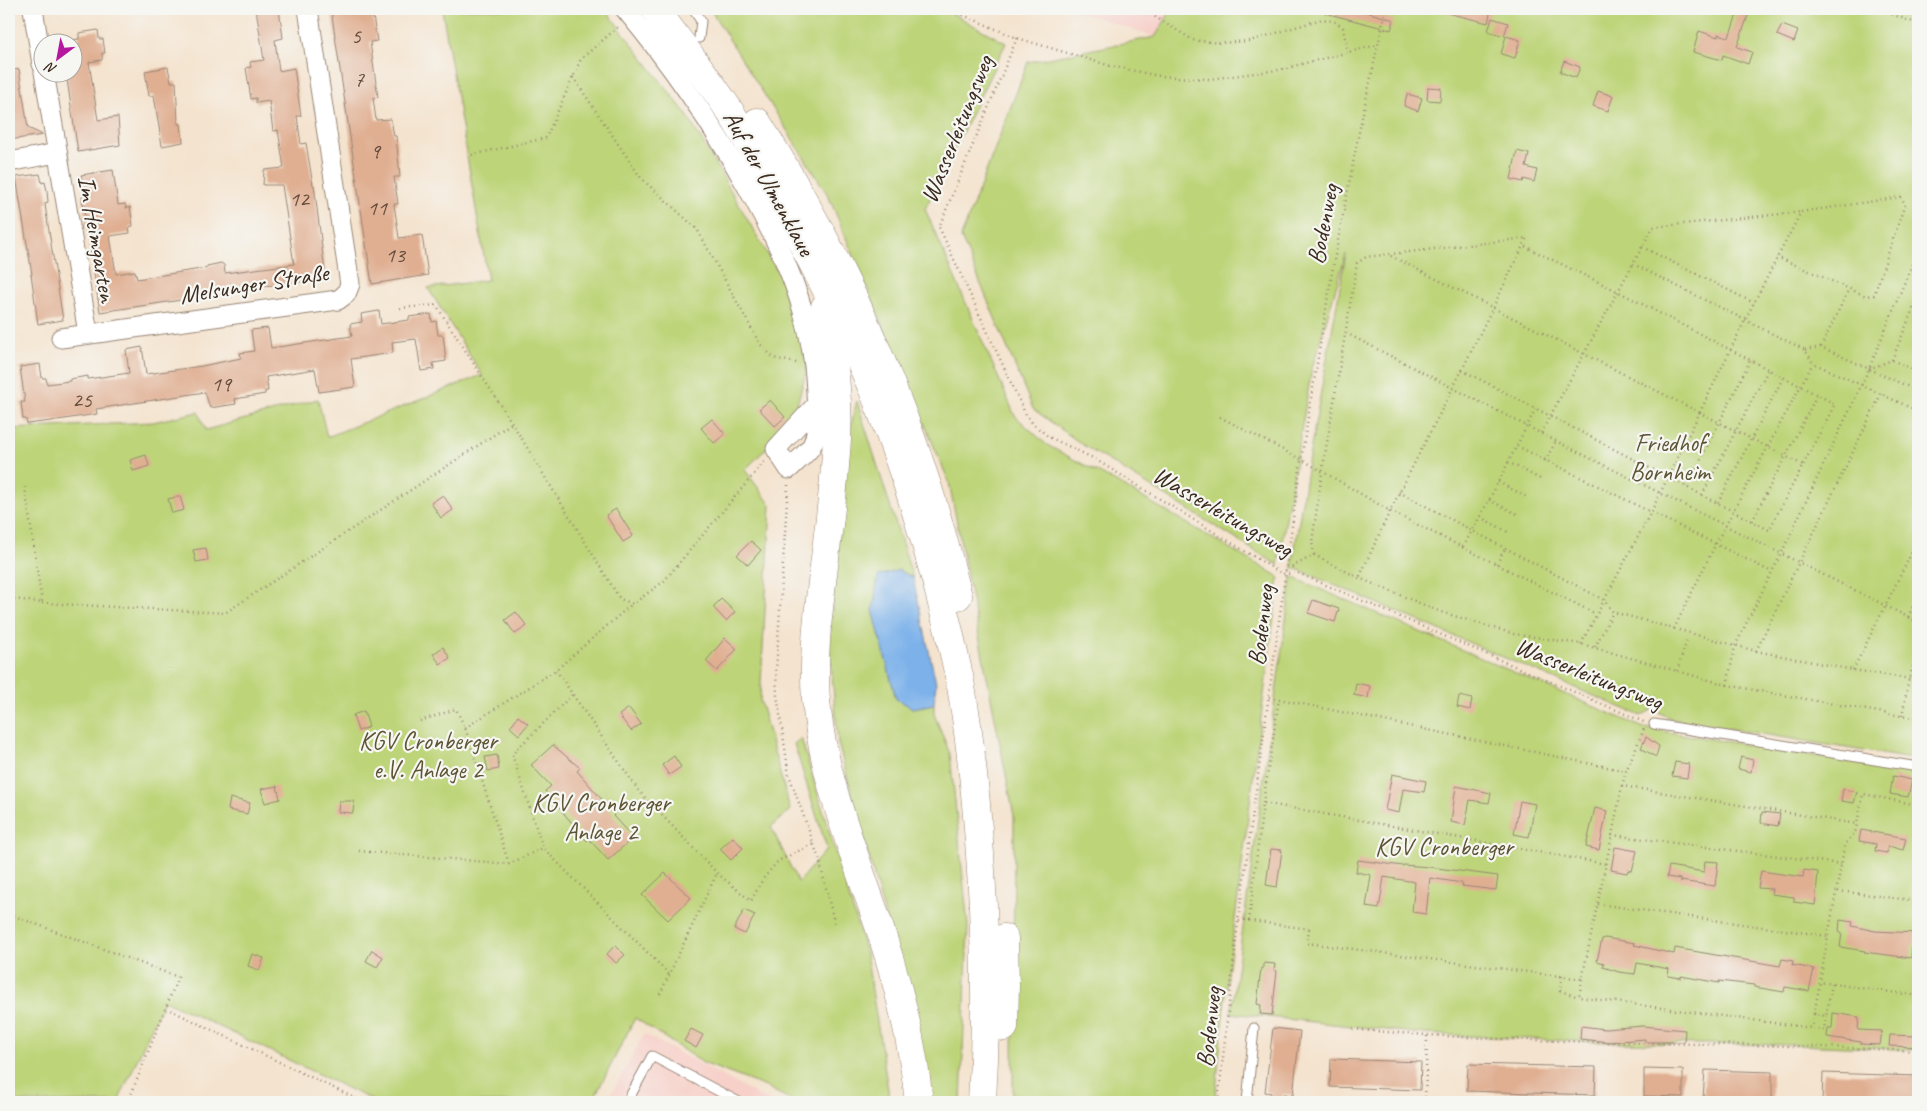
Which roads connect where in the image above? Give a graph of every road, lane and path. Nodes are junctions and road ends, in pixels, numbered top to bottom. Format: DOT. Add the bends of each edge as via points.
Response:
graph roads {
  1 [pos="33,9"];
  2 [pos="308,9"];
  3 [pos="677,9"];
  4 [pos="693,9"];
  5 [pos="949,9"];
  6 [pos="1142,9"];
  7 [pos="1386,9"];
  8 [pos="1878,9"];
  9 [pos="637,11"];
  10 [pos="1918,24"];
  11 [pos="37,32"];
  12 [pos="699,38"];
  13 [pos="1016,38"];
  14 [pos="1377,46"];
  15 [pos="1348,52"];
  16 [pos="573,77"];
  17 [pos="46,82"];
  18 [pos="57,153"];
  19 [pos="467,156"];
  20 [pos="9,162"];
  21 [pos="1801,212"];
  22 [pos="1524,246"];
  23 [pos="1642,247"];
  24 [pos="1390,256"];
  25 [pos="1778,257"];
  26 [pos="1918,258"];
  27 [pos="1633,264"];
  28 [pos="821,278"];
  29 [pos="1849,289"];
  30 [pos="1617,291"];
  31 [pos="1918,297"];
  32 [pos="1754,303"];
  33 [pos="1493,307"];
  34 [pos="400,308"];
  35 [pos="1745,320"];
  36 [pos="1346,333"];
  37 [pos="88,334"];
  38 [pos="61,338"];
  39 [pos="1820,347"];
  40 [pos="1805,350"];
  41 [pos="1730,351"];
  42 [pos="1584,354"];
  43 [pos="1892,360"];
  44 [pos="1750,361"];
  45 [pos="1813,363"];
  46 [pos="815,368"];
  47 [pos="1869,369"];
  48 [pos="1462,370"];
  49 [pos="1768,370"];
  50 [pos="1918,372"];
  51 [pos="1784,378"];
  52 [pos="1861,385"];
  53 [pos="1801,386"];
  54 [pos="1453,388"];
  55 [pos="1918,391"];
  56 [pos="1818,394"];
  57 [pos="1881,394"];
  58 [pos="817,404"];
  59 [pos="1536,408"];
  60 [pos="1918,411"];
  61 [pos="1699,412"];
  62 [pos="1550,415"];
  63 [pos="1220,417"];
  64 [pos="1719,422"];
  65 [pos="512,423"];
  66 [pos="1528,425"];
  67 [pos="1737,431"];
  68 [pos="1541,433"];
  69 [pos="1752,439"];
  70 [pos="1556,441"];
  71 [pos="1516,446"];
  72 [pos="1768,446"];
  73 [pos="776,449"];
  74 [pos="1786,455"];
  75 [pos="1301,460"];
  76 [pos="1545,461"];
  77 [pos="1508,462"];
  78 [pos="1802,465"];
  79 [pos="789,469"];
  80 [pos="1322,473"];
  81 [pos="1667,477"];
  82 [pos="1540,479"];
  83 [pos="1498,482"];
  84 [pos="25,487"];
  85 [pos="1687,487"];
  86 [pos="1399,492"];
  87 [pos="1660,493"];
  88 [pos="1702,495"];
  89 [pos="1528,498"];
  90 [pos="1489,500"];
  91 [pos="1718,503"];
  92 [pos="1390,511"];
  93 [pos="1651,512"];
  94 [pos="1734,512"];
  95 [pos="1519,515"];
  96 [pos="1480,517"];
  97 [pos="1752,521"];
  98 [pos="1726,526"];
  99 [pos="1472,531"];
  100 [pos="1510,533"];
  101 [pos="1918,540"];
  102 [pos="1716,543"];
  103 [pos="1463,547"];
  104 [pos="1505,548"];
  105 [pos="1781,554"];
  106 [pos="1314,555"];
  107 [pos="1498,564"];
  108 [pos="1799,564"];
  109 [pos="1287,566"];
  110 [pos="1772,572"];
  111 [pos="1285,574"];
  112 [pos="1359,578"];
  113 [pos="1918,596"];
  114 [pos="9,598"];
  115 [pos="1604,600"];
  116 [pos="42,603"];
  117 [pos="633,604"];
  118 [pos="1886,606"];
  119 [pos="1613,612"];
  120 [pos="1596,614"];
  121 [pos="1908,617"];
  122 [pos="1918,622"];
  123 [pos="1674,629"];
  124 [pos="1688,640"];
  125 [pos="1581,644"];
  126 [pos="1735,646"];
  127 [pos="1595,647"];
  128 [pos="1756,651"];
  129 [pos="1918,652"];
  130 [pos="556,670"];
  131 [pos="1853,670"];
  132 [pos="1677,672"];
  133 [pos="1909,678"];
  134 [pos="1918,680"];
  135 [pos="1727,686"];
  136 [pos="572,695"];
  137 [pos="1269,697"];
  138 [pos="1279,699"];
  139 [pos="1902,716"];
  140 [pos="1918,719"];
  141 [pos="420,721"];
  142 [pos="1651,724"];
  143 [pos="465,728"];
  144 [pos="1918,767"];
  145 [pos="1626,771"];
  146 [pos="1622,786"];
  147 [pos="1263,803"];
  148 [pos="1918,805"];
  149 [pos="1857,824"];
  150 [pos="1612,835"];
  151 [pos="813,844"];
  152 [pos="543,848"];
  153 [pos="358,851"];
  154 [pos="509,864"];
  155 [pos="1606,864"];
  156 [pos="1841,864"];
  157 [pos="717,873"];
  158 [pos="1838,891"];
  159 [pos="1918,901"];
  160 [pos="1598,904"];
  161 [pos="9,914"];
  162 [pos="1249,921"];
  163 [pos="1238,922"];
  164 [pos="835,926"];
  165 [pos="1828,936"];
  166 [pos="670,975"];
  167 [pos="1562,975"];
  168 [pos="1582,979"];
  169 [pos="1820,982"];
  170 [pos="1832,984"];
  171 [pos="660,994"];
  172 [pos="1918,996"];
  173 [pos="1579,997"];
  174 [pos="166,1008"];
  175 [pos="1814,1014"];
  176 [pos="1826,1016"];
  177 [pos="1254,1028"];
  178 [pos="1812,1028"];
  179 [pos="1353,1029"];
  180 [pos="1427,1036"];
  181 [pos="1918,1051"];
  182 [pos="128,1102"];
  183 [pos="363,1102"];
  184 [pos="627,1102"];
  185 [pos="739,1102"];
  186 [pos="919,1102"];
  187 [pos="982,1102"];
  188 [pos="1000,1102"];
  189 [pos="1218,1102"];
  190 [pos="1247,1102"];
  191 [pos="1425,1102"];
  1 -- 11 [label="street"];
  2 -- 37 [label="street, Melsunger Straße" via="350,284 346,294 338,300"];
  3 -- 12 [label="highway"];
  4 -- 12 [label="lane" via="701,21"];
  5 -- 13 [label="path"];
  6 -- 15 [label="path" via="1193,40 1220,44 1250,41 1322,19 1336,22 1344,28"];
  7 -- 14 [label="path, Bodenweg"];
  8 -- 10 [label="path"];
  9 -- 16 [label="path" via="581,59"];
  9 -- 28 [label="highway" via="734,118"];
  9 -- 46 [label="street, Auf der Ulmenklaue" via="730,157 769,226 797,291"];
  12 -- 188 [label="highway" via="774,148 830,250 908,426 945,544 974,664 998,844 1005,986"];
  13 -- 15 [label="path" via="1110,66 1159,76 1209,78 1278,70"];
  13 -- 111 [label="path, Wasserleitungsweg" via="939,226 1025,413 1049,437 1093,458"];
  14 -- 15 [label="path"];
  14 -- 75 [label="path, Bodenweg" via="1334,261"];
  16 -- 19 [label="path" via="546,138"];
  16 -- 46 [label="path" via="641,178 697,229 760,344 774,358"];
  17 -- 18 [label="street, Im Heimgarten"];
  18 -- 20 [label="street, Im Heimgarten"];
  18 -- 37 [label="street, Im Heimgarten"];
  21 -- 23 [label="path" via="1653,227"];
  21 -- 25 [label="path"];
  21 -- 29 [label="path" via="1901,197 1905,204 1874,295 1866,296"];
  22 -- 24 [label="path" via="1527,238"];
  22 -- 30 [label="path"];
  22 -- 33 [label="path"];
  23 -- 27 [label="path"];
  23 -- 32 [label="path"];
  24 -- 33 [label="path"];
  24 -- 36 [label="path" via="1366,257 1357,263"];
  25 -- 29 [label="path"];
  25 -- 32 [label="path"];
  26 -- 47 [label="path" via="1915,257"];
  27 -- 30 [label="path"];
  27 -- 35 [label="path"];
  28 -- 186 [label="highway" via="838,409 837,451 814,661 820,736 843,820 896,980"];
  28 -- 187 [label="highway" via="856,350 890,435 943,608 959,678 973,778 984,920"];
  29 -- 39 [label="path"];
  30 -- 41 [label="path"];
  30 -- 42 [label="path"];
  31 -- 43 [label="path"];
  32 -- 35 [label="path"];
  33 -- 42 [label="path"];
  33 -- 48 [label="path"];
  34 -- 65 [label="path" via="436,306"];
  35 -- 40 [label="path"];
  35 -- 41 [label="path"];
  36 -- 54 [label="path"];
  36 -- 80 [label="path"];
  37 -- 38 [label="street, Melsunger Straße"];
  39 -- 40 [label="path"];
  39 -- 47 [label="path"];
  40 -- 45 [label="path"];
  41 -- 44 [label="path"];
  41 -- 61 [label="path"];
  42 -- 61 [label="path"];
  42 -- 62 [label="path"];
  43 -- 47 [label="path"];
  43 -- 50 [label="path"];
  44 -- 49 [label="path"];
  44 -- 64 [label="path"];
  45 -- 52 [label="path"];
  45 -- 53 [label="path"];
  46 -- 58 [label="street, Auf der Ulmenklaue"];
  47 -- 52 [label="path"];
  47 -- 55 [label="path"];
  48 -- 54 [label="path"];
  48 -- 59 [label="path"];
  49 -- 51 [label="path"];
  49 -- 67 [label="path"];
  51 -- 53 [label="path"];
  51 -- 69 [label="path"];
  52 -- 57 [label="path"];
  52 -- 105 [label="path"];
  53 -- 56 [label="path"];
  53 -- 72 [label="path"];
  54 -- 66 [label="path"];
  54 -- 86 [label="path"];
  56 -- 74 [label="path"];
  56 -- 78 [label="path" via="1835,404"];
  57 -- 60 [label="path"];
  57 -- 108 [label="path"];
  58 -- 73 [label="street"];
  58 -- 79 [label="street, Auf der Ulmenklaue" via="811,447"];
  59 -- 62 [label="path"];
  59 -- 66 [label="path"];
  61 -- 64 [label="path"];
  61 -- 81 [label="path"];
  62 -- 68 [label="path"];
  62 -- 81 [label="path"];
  63 -- 75 [label="path"];
  64 -- 67 [label="path"];
  64 -- 85 [label="path"];
  65 -- 116 [label="path" via="225,613"];
  65 -- 117 [label="path" via="620,599"];
  66 -- 68 [label="path"];
  66 -- 71 [label="path"];
  67 -- 69 [label="path"];
  67 -- 88 [label="path"];
  68 -- 70 [label="path"];
  69 -- 72 [label="path"];
  69 -- 91 [label="path"];
  70 -- 76 [label="path"];
  70 -- 87 [label="path"];
  71 -- 76 [label="path"];
  71 -- 77 [label="path"];
  72 -- 74 [label="path"];
  72 -- 94 [label="path"];
  73 -- 79 [label="street"];
  73 -- 117 [label="path" via="664,581"];
  74 -- 78 [label="path"];
  74 -- 97 [label="path"];
  75 -- 80 [label="path"];
  75 -- 109 [label="path, Bodenweg"];
  76 -- 93 [label="path"];
  77 -- 82 [label="path"];
  77 -- 83 [label="path"];
  78 -- 97 [label="path" via="1769,530"];
  79 -- 151 [label="path" via="777,695 789,775"];
  80 -- 92 [label="path"];
  80 -- 106 [label="path" via="1312,542"];
  81 -- 85 [label="path"];
  81 -- 87 [label="path"];
  83 -- 89 [label="path"];
  83 -- 90 [label="path"];
  84 -- 116 [label="path"];
  85 -- 88 [label="path"];
  86 -- 92 [label="path"];
  86 -- 99 [label="path"];
  87 -- 93 [label="path"];
  87 -- 98 [label="path"];
  88 -- 91 [label="path"];
  90 -- 95 [label="path"];
  90 -- 96 [label="path"];
  91 -- 94 [label="path"];
  92 -- 103 [label="path"];
  92 -- 112 [label="path"];
  93 -- 102 [label="path"];
  93 -- 115 [label="path"];
  94 -- 97 [label="path"];
  94 -- 98 [label="path"];
  96 -- 99 [label="path"];
  96 -- 100 [label="path"];
  98 -- 102 [label="path"];
  98 -- 105 [label="path"];
  99 -- 103 [label="path"];
  99 -- 104 [label="path"];
  101 -- 118 [label="path"];
  102 -- 110 [label="path"];
  102 -- 123 [label="path"];
  103 -- 107 [label="path"];
  104 -- 107 [label="path"];
  104 -- 115 [label="path"];
  105 -- 108 [label="path"];
  105 -- 110 [label="path"];
  106 -- 109 [label="path" via="1292,568"];
  106 -- 112 [label="path"];
  107 -- 120 [label="path"];
  108 -- 118 [label="path"];
  108 -- 128 [label="path"];
  109 -- 111 [label="path, Bodenweg"];
  110 -- 126 [label="path"];
  111 -- 137 [label="path, Bodenweg"];
  111 -- 142 [label="path, Wasserleitungsweg" via="1298,573"];
  112 -- 125 [label="path" via="1441,612 1514,634"];
  113 -- 121 [label="path"];
  114 -- 116 [label="path"];
  115 -- 119 [label="path"];
  115 -- 120 [label="path"];
  117 -- 130 [label="path"];
  118 -- 121 [label="path"];
  118 -- 131 [label="path"];
  119 -- 123 [label="path"];
  119 -- 127 [label="path"];
  120 -- 125 [label="path"];
  121 -- 122 [label="path"];
  123 -- 126 [label="path"];
  124 -- 132 [label="path"];
  125 -- 127 [label="path"];
  126 -- 128 [label="path"];
  126 -- 135 [label="path"];
  127 -- 132 [label="path"];
  128 -- 131 [label="path"];
  129 -- 133 [label="path"];
  130 -- 136 [label="path"];
  130 -- 143 [label="path"];
  131 -- 133 [label="path"];
  132 -- 135 [label="path"];
  133 -- 134 [label="path"];
  133 -- 139 [label="path"];
  135 -- 139 [label="path"];
  136 -- 152 [label="path" via="512,754"];
  136 -- 157 [label="path" via="638,790"];
  137 -- 138 [label="path"];
  137 -- 163 [label="path, Bodenweg"];
  138 -- 145 [label="path"];
  138 -- 147 [label="path"];
  139 -- 140 [label="path"];
  141 -- 143 [label="path" via="456,709"];
  142 -- 144 [label="lane, Wasserleitungsweg"];
  142 -- 145 [label="path"];
  143 -- 154 [label="path"];
  145 -- 146 [label="path"];
  146 -- 149 [label="path"];
  146 -- 150 [label="path"];
  147 -- 155 [label="path"];
  147 -- 162 [label="path"];
  148 -- 149 [label="path" via="1863,794"];
  149 -- 156 [label="path" via="1855,833 1845,844"];
  150 -- 155 [label="path"];
  150 -- 156 [label="path"];
  151 -- 157 [label="path" via="778,861 751,901"];
  151 -- 164 [label="path"];
  152 -- 154 [label="path"];
  152 -- 166 [label="path"];
  153 -- 154 [label="path"];
  155 -- 160 [label="path"];
  156 -- 158 [label="path"];
  157 -- 166 [label="path"];
  158 -- 159 [label="path"];
  158 -- 165 [label="path"];
  160 -- 165 [label="path"];
  160 -- 168 [label="path"];
  161 -- 174 [label="path" via="178,977"];
  162 -- 163 [label="path"];
  162 -- 167 [label="path" via="1308,929 1308,943"];
  163 -- 189 [label="path, Bodenweg"];
  165 -- 169 [label="path"];
  166 -- 171 [label="path"];
  167 -- 168 [label="path"];
  167 -- 173 [label="path" via="1560,991"];
  168 -- 173 [label="path"];
  169 -- 170 [label="path"];
  169 -- 175 [label="path"];
  170 -- 172 [label="path"];
  170 -- 176 [label="path"];
  173 -- 178 [label="path"];
  174 -- 182 [label="path"];
  174 -- 183 [label="path"];
  175 -- 176 [label="path"];
  175 -- 178 [label="path"];
  176 -- 178 [label="path" via="1824,1030"];
  177 -- 190 [label="lane"];
  179 -- 180 [label="path"];
  180 -- 181 [label="path"];
  180 -- 191 [label="path"];
  184 -- 185 [label="lane" via="652,1056"];
}
